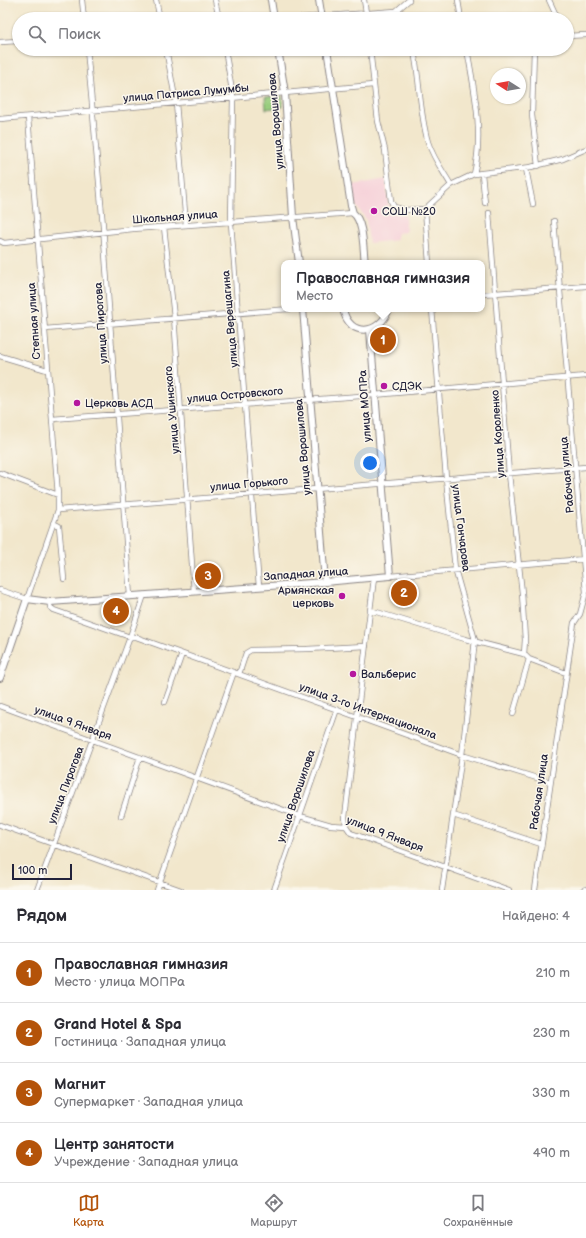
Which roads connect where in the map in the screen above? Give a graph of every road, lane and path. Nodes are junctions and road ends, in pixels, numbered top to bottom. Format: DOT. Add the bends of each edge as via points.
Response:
graph roads {
  1 [pos="82,0"];
  2 [pos="156,0"];
  3 [pos="215,0"];
  4 [pos="271,0"];
  5 [pos="319,0"];
  6 [pos="364,0"];
  7 [pos="409,0"];
  8 [pos="458,0"];
  9 [pos="549,0"];
  10 [pos="83,12"];
  11 [pos="159,12"];
  12 [pos="218,12"];
  13 [pos="273,12"];
  14 [pos="321,12"];
  15 [pos="366,12"];
  16 [pos="396,12"];
  17 [pos="460,12"];
  18 [pos="555,12"];
  19 [pos="586,35"];
  20 [pos="574,36"];
  21 [pos="12,41"];
  22 [pos="0,42"];
  23 [pos="88,56"];
  24 [pos="167,56"];
  25 [pos="226,56"];
  26 [pos="279,56"];
  27 [pos="328,56"];
  28 [pos="371,56"];
  29 [pos="415,56"];
  30 [pos="468,56"];
  31 [pos="534,56"];
  32 [pos="374,85"];
  33 [pos="334,89"];
  34 [pos="285,93"];
  35 [pos="233,97"];
  36 [pos="176,103"];
  37 [pos="94,111"];
  38 [pos="28,117"];
  39 [pos="0,119"];
  40 [pos="586,148"];
  41 [pos="538,166"];
  42 [pos="526,169"];
  43 [pos="474,174"];
  44 [pos="482,174"];
  45 [pos="451,185"];
  46 [pos="484,203"];
  47 [pos="533,204"];
  48 [pos="425,209"];
  49 [pos="489,213"];
  50 [pos="353,214"];
  51 [pos="293,217"];
  52 [pos="554,221"];
  53 [pos="231,223"];
  54 [pos="186,226"];
  55 [pos="164,227"];
  56 [pos="103,232"];
  57 [pos="38,238"];
  58 [pos="0,241"];
  59 [pos="299,260"];
  60 [pos="364,260"];
  61 [pos="429,260"];
  62 [pos="586,286"];
  63 [pos="559,288"];
  64 [pos="496,292"];
  65 [pos="485,294"];
  66 [pos="281,310"];
  67 [pos="303,312"];
  68 [pos="344,312"];
  69 [pos="388,312"];
  70 [pos="432,312"];
  71 [pos="238,314"];
  72 [pos="174,317"];
  73 [pos="110,323"];
  74 [pos="45,329"];
  75 [pos="370,330"];
  76 [pos="0,356"];
  77 [pos="48,370"];
  78 [pos="586,376"];
  79 [pos="567,377"];
  80 [pos="503,382"];
  81 [pos="439,388"];
  82 [pos="374,395"];
  83 [pos="309,398"];
  84 [pos="246,403"];
  85 [pos="181,408"];
  86 [pos="118,413"];
  87 [pos="52,419"];
  88 [pos="586,467"];
  89 [pos="575,468"];
  90 [pos="0,473"];
  91 [pos="510,474"];
  92 [pos="446,478"];
  93 [pos="382,483"];
  94 [pos="317,488"];
  95 [pos="252,493"];
  96 [pos="58,495"];
  97 [pos="188,499"];
  98 [pos="124,504"];
  99 [pos="58,510"];
  100 [pos="53,523"];
  101 [pos="584,559"];
  102 [pos="519,563"];
  103 [pos="455,569"];
  104 [pos="390,576"];
  105 [pos="374,578"];
  106 [pos="64,579"];
  107 [pos="325,582"];
  108 [pos="259,587"];
  109 [pos="0,590"];
  110 [pos="194,592"];
  111 [pos="144,595"];
  112 [pos="130,596"];
  113 [pos="27,599"];
  114 [pos="50,602"];
  115 [pos="370,610"];
  116 [pos="130,637"];
  117 [pos="475,640"];
  118 [pos="366,646"];
  119 [pos="182,654"];
  120 [pos="524,654"];
  121 [pos="529,659"];
  122 [pos="237,673"];
  123 [pos="566,673"];
  124 [pos="0,678"];
  125 [pos="165,702"];
  126 [pos="0,706"];
  127 [pos="337,709"];
  128 [pos="513,714"];
  129 [pos="358,717"];
  130 [pos="93,740"];
  131 [pos="462,755"];
  132 [pos="140,757"];
  133 [pos="198,778"];
  134 [pos="550,782"];
  135 [pos="453,814"];
  136 [pos="121,816"];
  137 [pos="300,816"];
  138 [pos="0,825"];
  139 [pos="346,826"];
  140 [pos="54,844"];
  141 [pos="542,844"];
  142 [pos="446,866"];
  143 [pos="160,882"];
  144 [pos="586,889"];
  145 [pos="37,890"];
  146 [pos="157,890"];
  147 [pos="181,890"];
  148 [pos="274,890"];
  149 [pos="442,890"];
  150 [pos="509,890"];
  151 [pos="535,890"];
  152 [pos="583,890"];
  1 -- 10 [label="street"];
  2 -- 11 [label="street"];
  3 -- 12 [label="street"];
  4 -- 13 [label="main road"];
  5 -- 14 [label="main road"];
  6 -- 15 [label="street"];
  7 -- 16 [label="street"];
  8 -- 17 [label="street"];
  9 -- 18 [label="street"];
  19 -- 20 [label="street"];
  21 -- 22 [label="street"];
  23 -- 37 [label="street, улица Пирогова"];
  24 -- 36 [label="street"];
  25 -- 35 [label="street, улица Верещагина"];
  26 -- 34 [label="main road, улица Ворошилова"];
  27 -- 33 [label="main road"];
  28 -- 32 [label="street"];
  29 -- 45 [label="street" via="428,142"];
  30 -- 43 [label="street" via="478,134"];
  31 -- 41 [label="street" via="532,110"];
  32 -- 33 [label="street, улица Патриса Лумумбы"];
  32 -- 48 [label="street" via="391,201 399,210"];
  33 -- 34 [label="street, улица Патриса Лумумбы"];
  33 -- 50 [label="main road"];
  34 -- 35 [label="street, улица Патриса Лумумбы"];
  34 -- 51 [label="main road, улица Ворошилова"];
  35 -- 36 [label="street, улица Патриса Лумумбы"];
  35 -- 53 [label="street, улица Верещагина"];
  36 -- 37 [label="street, улица Патриса Лумумбы"];
  36 -- 54 [label="street"];
  37 -- 38 [label="street, улица Патриса Лумумбы"];
  37 -- 56 [label="street, улица Пирогова"];
  38 -- 39 [label="street, улица Патриса Лумумбы"];
  38 -- 57 [label="street, Степная улица"];
  40 -- 41 [label="street" via="563,159"];
  41 -- 42 [label="street"];
  42 -- 44 [label="street"];
  42 -- 47 [label="street"];
  43 -- 44 [label="street"];
  43 -- 45 [label="street"];
  44 -- 46 [label="street"];
  45 -- 48 [label="street"];
  48 -- 61 [label="street"];
  49 -- 64 [label="street, улица Короленко"];
  50 -- 51 [label="street, Школьная улица"];
  50 -- 60 [label="main road" via="358,216 360,224"];
  51 -- 53 [label="street, Школьная улица"];
  51 -- 59 [label="main road, улица Ворошилова"];
  52 -- 63 [label="street, Рабочая улица"];
  53 -- 54 [label="street, Школьная улица"];
  53 -- 71 [label="street, улица Верещагина"];
  54 -- 55 [label="street, Школьная улица"];
  55 -- 56 [label="street, Школьная улица"];
  55 -- 72 [label="street, улица Ушинского"];
  56 -- 57 [label="street, Школьная улица"];
  56 -- 73 [label="street, улица Пирогова"];
  57 -- 58 [label="street, Школьная улица" via="4,243"];
  57 -- 74 [label="street, Степная улица"];
  62 -- 63 [label="street"];
  63 -- 64 [label="street"];
  63 -- 79 [label="street, Рабочая улица"];
  64 -- 65 [label="street"];
  64 -- 80 [label="street, улица Короленко"];
  66 -- 71 [label="street"];
  67 -- 83 [label="main road, улица Ворошилова"];
  68 -- 75 [label="main road" via="357,328"];
  69 -- 75 [label="main road" via="382,323"];
  70 -- 81 [label="street, улица Гончарова"];
  71 -- 72 [label="street"];
  71 -- 84 [label="street, улица Верещагина"];
  72 -- 73 [label="street"];
  72 -- 85 [label="street, улица Ушинского"];
  73 -- 74 [label="street"];
  73 -- 86 [label="street, улица Пирогова"];
  74 -- 77 [label="street, Степная улица"];
  75 -- 82 [label="main road, улица МОПРа"];
  76 -- 77 [label="street"];
  77 -- 87 [label="street, Степная улица"];
  78 -- 79 [label="street, улица Островского"];
  79 -- 80 [label="street, улица Островского"];
  79 -- 89 [label="street, Рабочая улица"];
  80 -- 81 [label="street, улица Островского"];
  80 -- 91 [label="street, улица Короленко"];
  81 -- 82 [label="street, улица Островского"];
  81 -- 92 [label="street, улица Гончарова"];
  82 -- 83 [label="street, улица Островского"];
  82 -- 93 [label="main road, улица МОПРа"];
  83 -- 84 [label="street, улица Островского"];
  83 -- 94 [label="main road, улица Ворошилова"];
  84 -- 85 [label="street, улица Островского"];
  84 -- 95 [label="street, улица Верещагина"];
  85 -- 86 [label="street, улица Островского"];
  85 -- 97 [label="street, улица Ушинского"];
  86 -- 87 [label="street, улица Островского"];
  86 -- 98 [label="street, улица Пирогова"];
  87 -- 96 [label="street, Степная улица"];
  88 -- 89 [label="street, улица Горького"];
  89 -- 91 [label="street, улица Горького"];
  89 -- 101 [label="street, Рабочая улица"];
  90 -- 96 [label="street"];
  91 -- 92 [label="street, улица Горького"];
  91 -- 102 [label="street, улица Короленко"];
  92 -- 93 [label="street, улица Горького"];
  92 -- 103 [label="street, улица Гончарова"];
  93 -- 94 [label="street, улица Горького"];
  93 -- 104 [label="main road, улица МОПРа"];
  94 -- 95 [label="street, улица Горького"];
  94 -- 107 [label="main road, улица Ворошилова"];
  95 -- 97 [label="street, улица Горького"];
  95 -- 108 [label="street, улица Верещагина"];
  96 -- 99 [label="street, Степная улица"];
  97 -- 98 [label="street, улица Горького"];
  97 -- 110 [label="street, улица Ушинского"];
  98 -- 99 [label="street, улица Горького"];
  98 -- 112 [label="street, улица Пирогова"];
  99 -- 100 [label="street, Степная улица"];
  100 -- 106 [label="street" via="59,526"];
  100 -- 113 [label="street, Степная улица"];
  101 -- 102 [label="street, Западная улица"];
  101 -- 123 [label="street, Рабочая улица" via="586,592 580,614 574,623"];
  102 -- 103 [label="street, Западная улица"];
  102 -- 120 [label="street, улица Короленко"];
  103 -- 104 [label="street, Западная улица"];
  103 -- 117 [label="street, улица Гончарова"];
  104 -- 105 [label="main road, Западная улица"];
  105 -- 107 [label="main road, Западная улица"];
  105 -- 115 [label="street"];
  107 -- 108 [label="main road, Западная улица"];
  108 -- 110 [label="main road, Западная улица"];
  109 -- 113 [label="street"];
  110 -- 111 [label="main road, Западная улица"];
  111 -- 112 [label="main road, Западная улица"];
  111 -- 116 [label="street, улица Пирогова"];
  112 -- 114 [label="main road, Западная улица"];
  113 -- 114 [label="main road, Западная улица"];
  113 -- 124 [label="main road, Степная улица"];
  114 -- 116 [label="street, улица 3-го Интернационала" via="54,610"];
  115 -- 117 [label="street"];
  115 -- 118 [label="street"];
  116 -- 119 [label="street, улица 3-го Интернационала"];
  116 -- 130 [label="street, улица Пирогова"];
  117 -- 120 [label="street"];
  117 -- 131 [label="street, улица Гончарова"];
  118 -- 122 [label="street" via="308,650 249,650"];
  118 -- 129 [label="street"];
  119 -- 122 [label="street, улица 3-го Интернационала"];
  119 -- 125 [label="street"];
  120 -- 121 [label="street"];
  121 -- 123 [label="street"];
  121 -- 128 [label="street"];
  122 -- 127 [label="street, улица 3-го Интернационала"];
  122 -- 133 [label="street"];
  123 -- 134 [label="street, Рабочая улица"];
  126 -- 130 [label="street, улица 9 Января"];
  127 -- 129 [label="street, улица 3-го Интернационала"];
  127 -- 137 [label="street, улица Ворошилова"];
  129 -- 131 [label="street, улица 3-го Интернационала"];
  129 -- 139 [label="street"];
  130 -- 132 [label="street, улица 9 Января"];
  130 -- 140 [label="street, улица Пирогова"];
  131 -- 134 [label="street, улица 3-го Интернационала"];
  131 -- 135 [label="street, улица Гончарова"];
  132 -- 133 [label="street, улица 9 Января"];
  132 -- 136 [label="street"];
  133 -- 137 [label="street, улица 9 Января"];
  133 -- 143 [label="street"];
  134 -- 141 [label="street, Рабочая улица"];
  135 -- 141 [label="street"];
  135 -- 142 [label="street, улица Гончарова"];
  137 -- 139 [label="street, улица 9 Января" via="331,825"];
  137 -- 148 [label="street, улица Ворошилова"];
  138 -- 140 [label="street"];
  139 -- 142 [label="street, улица 9 Января" via="351,833"];
  140 -- 143 [label="street"];
  140 -- 145 [label="street, улица Пирогова"];
  141 -- 151 [label="street, Рабочая улица"];
  142 -- 149 [label="street, улица Гончарова"];
  142 -- 150 [label="street, улица 9 Января"];
  143 -- 146 [label="street"];
  143 -- 147 [label="street"];
  144 -- 152 [label="street"];
}
